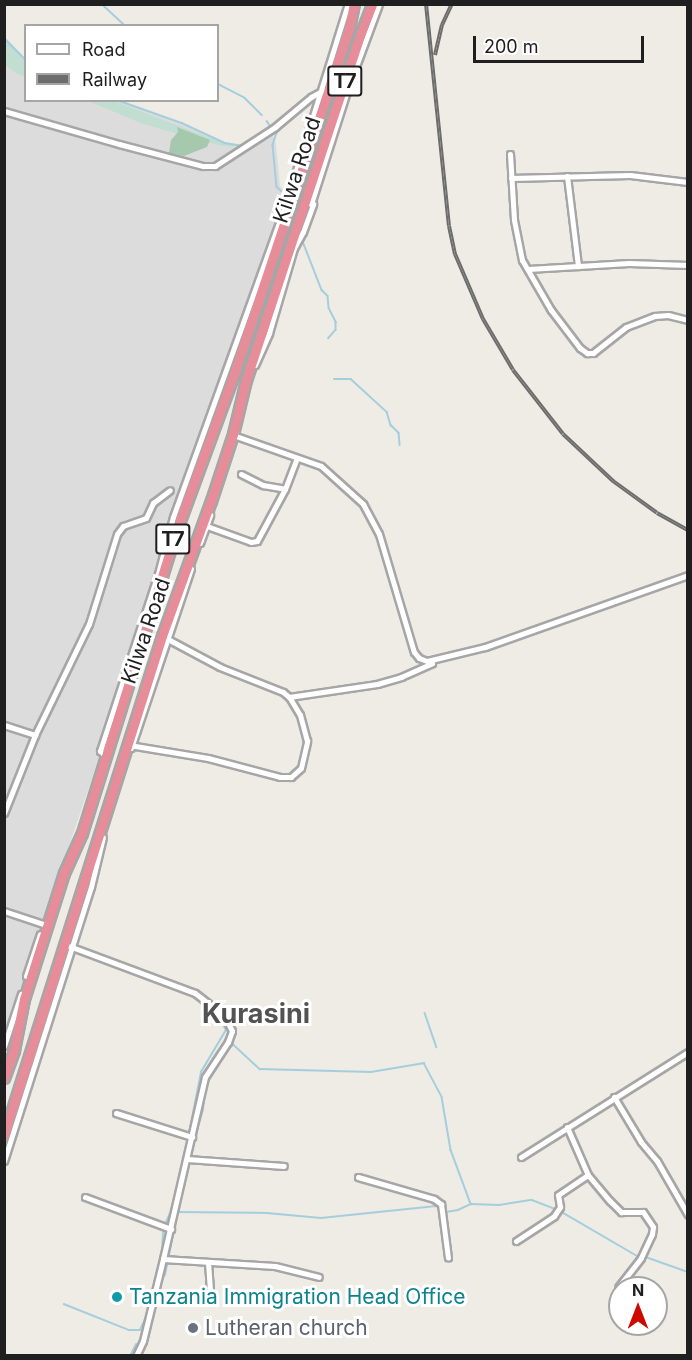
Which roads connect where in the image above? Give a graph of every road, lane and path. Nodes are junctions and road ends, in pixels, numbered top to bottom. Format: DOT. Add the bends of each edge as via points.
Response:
graph roads {
  1 [pos="348,4"];
  2 [pos="354,4"];
  3 [pos="372,4"];
  4 [pos="379,4"];
  5 [pos="324,91"];
  6 [pos="4,111"];
  7 [pos="510,154"];
  8 [pos="567,176"];
  9 [pos="512,177"];
  10 [pos="687,182"];
  11 [pos="309,203"];
  12 [pos="687,265"];
  13 [pos="578,266"];
  14 [pos="528,269"];
  15 [pos="687,320"];
  16 [pos="234,436"];
  17 [pos="297,458"];
  18 [pos="241,474"];
  19 [pos="285,489"];
  20 [pos="170,490"];
  21 [pos="205,526"];
  22 [pos="687,575"];
  23 [pos="164,638"];
  24 [pos="441,658"];
  25 [pos="289,697"];
  26 [pos="4,725"];
  27 [pos="35,735"];
  28 [pos="130,745"];
  29 [pos="4,793"];
  30 [pos="11,795"];
  31 [pos="4,813"];
  32 [pos="4,911"];
  33 [pos="48,926"];
  34 [pos="69,946"];
  35 [pos="4,1046"];
  36 [pos="687,1052"];
  37 [pos="4,1078"];
  38 [pos="614,1097"];
  39 [pos="116,1113"];
  40 [pos="567,1127"];
  41 [pos="4,1135"];
  42 [pos="192,1137"];
  43 [pos="521,1157"];
  44 [pos="187,1159"];
  45 [pos="4,1161"];
  46 [pos="284,1166"];
  47 [pos="588,1175"];
  48 [pos="358,1177"];
  49 [pos="85,1197"];
  50 [pos="687,1215"];
  51 [pos="171,1229"];
  52 [pos="516,1241"];
  53 [pos="448,1258"];
  54 [pos="164,1259"];
  55 [pos="208,1262"];
  56 [pos="627,1276"];
  57 [pos="319,1277"];
  58 [pos="210,1291"];
  59 [pos="136,1356"];
  1 -- 5 [label="street"];
  2 -- 5 [label="highway, Kilwa Road / T7" via="349,29"];
  3 -- 11 [label="highway, Kilwa Road / T7"];
  4 -- 11 [label="street"];
  5 -- 6 [label="street" via="214,166"];
  5 -- 33 [label="highway, Kilwa Road / T7" via="234,374 174,537 82,833 63,873"];
  7 -- 9 [label="street"];
  8 -- 9 [label="street"];
  8 -- 10 [label="street" via="630,175"];
  8 -- 13 [label="street"];
  9 -- 14 [label="street" via="519,249"];
  11 -- 16 [label="highway, Kilwa Road / T7" via="246,380"];
  12 -- 13 [label="street" via="671,262"];
  13 -- 14 [label="street"];
  14 -- 15 [label="street" via="551,310 587,353 647,318 668,315"];
  16 -- 17 [label="street"];
  16 -- 21 [label="highway, Kilwa Road / T7"];
  17 -- 19 [label="street"];
  17 -- 24 [label="street" via="321,466 363,504 379,534 414,652 428,661"];
  18 -- 19 [label="street" via="263,485"];
  19 -- 21 [label="street" via="255,542"];
  20 -- 27 [label="street" via="153,503 146,518 119,530 89,624"];
  21 -- 23 [label="highway, Kilwa Road / T7"];
  22 -- 24 [label="street" via="485,647"];
  23 -- 25 [label="street"];
  23 -- 28 [label="highway, Kilwa Road / T7"];
  24 -- 25 [label="street" via="377,684"];
  25 -- 28 [label="street" via="300,715 307,741 301,768 291,777"];
  26 -- 27 [label="street"];
  27 -- 30 [label="street"];
  28 -- 34 [label="highway, Kilwa Road / T7"];
  29 -- 30 [label="street"];
  30 -- 31 [label="street"];
  32 -- 33 [label="street"];
  33 -- 35 [label="street"];
  33 -- 37 [label="highway, Kilwa Road / T7"];
  34 -- 41 [label="highway, Kilwa Road / T7"];
  34 -- 42 [label="street" via="195,993 230,1026 232,1036 205,1077"];
  34 -- 45 [label="street"];
  36 -- 38 [label="street"];
  38 -- 40 [label="street"];
  38 -- 50 [label="street"];
  39 -- 42 [label="street"];
  40 -- 43 [label="street"];
  40 -- 47 [label="street"];
  42 -- 44 [label="street"];
  44 -- 46 [label="street"];
  44 -- 51 [label="street"];
  47 -- 52 [label="street" via="558,1196 560,1207 554,1216"];
  47 -- 56 [label="street" via="617,1210 643,1212 652,1227 641,1258"];
  48 -- 53 [label="street" via="441,1204"];
  49 -- 51 [label="street"];
  51 -- 54 [label="street"];
  54 -- 55 [label="street"];
  54 -- 59 [label="street"];
  55 -- 57 [label="street" via="275,1266"];
  55 -- 58 [label="street"];
}
